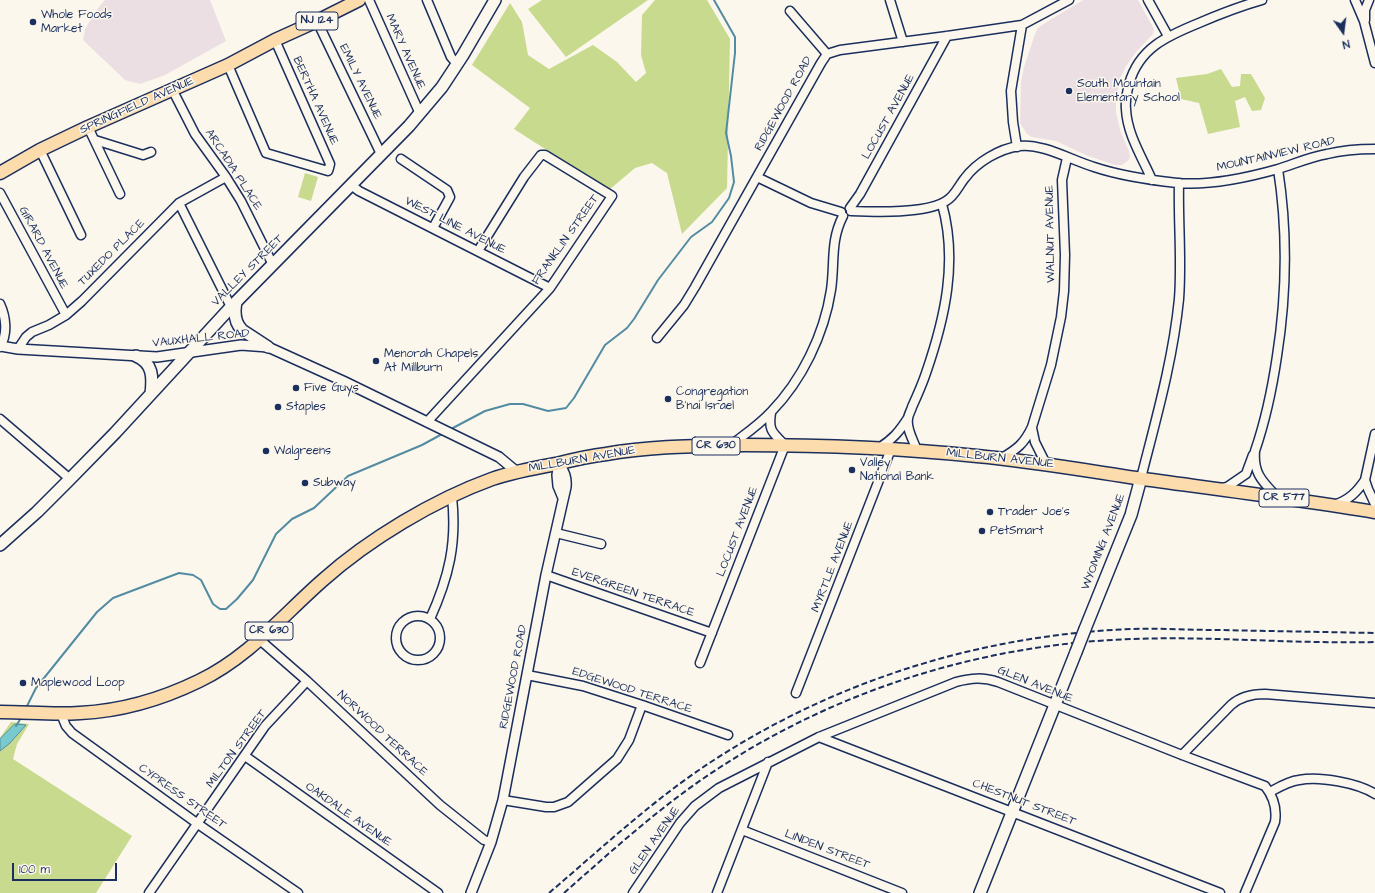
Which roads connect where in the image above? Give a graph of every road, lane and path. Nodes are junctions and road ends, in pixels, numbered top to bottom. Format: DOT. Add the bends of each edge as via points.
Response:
graph roads {
  1 [pos="344,0"];
  2 [pos="359,0"];
  3 [pos="369,0"];
  4 [pos="427,0"];
  5 [pos="495,0"];
  6 [pos="890,0"];
  7 [pos="1069,0"];
  8 [pos="1148,0"];
  9 [pos="1262,0"];
  10 [pos="1355,0"];
  11 [pos="1369,0"];
  12 [pos="790,11"];
  13 [pos="317,21"];
  14 [pos="1364,21"];
  15 [pos="1022,25"];
  16 [pos="947,36"];
  17 [pos="1168,36"];
  18 [pos="275,40"];
  19 [pos="903,42"];
  20 [pos="827,54"];
  21 [pos="1375,63"];
  22 [pos="457,64"];
  23 [pos="228,65"];
  24 [pos="172,89"];
  25 [pos="420,114"];
  26 [pos="88,127"];
  27 [pos="95,140"];
  28 [pos="1018,146"];
  29 [pos="1375,149"];
  30 [pos="40,150"];
  31 [pos="151,152"];
  32 [pos="381,154"];
  33 [pos="1067,158"];
  34 [pos="402,160"];
  35 [pos="1278,169"];
  36 [pos="0,173"];
  37 [pos="226,176"];
  38 [pos="757,177"];
  39 [pos="1152,180"];
  40 [pos="1179,183"];
  41 [pos="351,185"];
  42 [pos="0,193"];
  43 [pos="120,194"];
  44 [pos="179,203"];
  45 [pos="942,204"];
  46 [pos="850,210"];
  47 [pos="842,214"];
  48 [pos="433,228"];
  49 [pos="81,235"];
  50 [pos="478,251"];
  51 [pos="273,265"];
  52 [pos="550,288"];
  53 [pos="0,304"];
  54 [pos="234,304"];
  55 [pos="66,315"];
  56 [pos="657,338"];
  57 [pos="0,347"];
  58 [pos="268,347"];
  59 [pos="18,350"];
  60 [pos="187,354"];
  61 [pos="136,356"];
  62 [pos="151,394"];
  63 [pos="771,413"];
  64 [pos="0,418"];
  65 [pos="908,418"];
  66 [pos="427,422"];
  67 [pos="1032,427"];
  68 [pos="1375,434"];
  69 [pos="785,445"];
  70 [pos="730,446"];
  71 [pos="885,449"];
  72 [pos="917,451"];
  73 [pos="1255,451"];
  74 [pos="1002,458"];
  75 [pos="559,463"];
  76 [pos="1046,464"];
  77 [pos="517,472"];
  78 [pos="1141,478"];
  79 [pos="70,479"];
  80 [pos="1365,480"];
  81 [pos="1216,488"];
  82 [pos="452,497"];
  83 [pos="1278,498"];
  84 [pos="1375,504"];
  85 [pos="1334,505"];
  86 [pos="1375,512"];
  87 [pos="556,534"];
  88 [pos="601,544"];
  89 [pos="0,545"];
  90 [pos="546,575"];
  91 [pos="430,619"];
  92 [pos="712,633"];
  93 [pos="260,640"];
  94 [pos="700,663"];
  95 [pos="527,675"];
  96 [pos="307,682"];
  97 [pos="796,693"];
  98 [pos="1375,702"];
  99 [pos="642,705"];
  100 [pos="1054,705"];
  101 [pos="0,712"];
  102 [pos="61,714"];
  103 [pos="728,735"];
  104 [pos="818,737"];
  105 [pos="1182,755"];
  106 [pos="244,756"];
  107 [pos="768,762"];
  108 [pos="1270,792"];
  109 [pos="1375,794"];
  110 [pos="503,800"];
  111 [pos="1013,812"];
  112 [pos="198,824"];
  113 [pos="742,830"];
  114 [pos="491,842"];
  115 [pos="152,892"];
  116 [pos="298,893"];
  117 [pos="438,893"];
  118 [pos="471,893"];
  119 [pos="633,893"];
  120 [pos="717,893"];
  121 [pos="902,893"];
  122 [pos="980,893"];
  123 [pos="1220,893"];
  124 [pos="1245,893"];
  1 -- 18 [label="main road, SPRINGFIELD AVENUE / NJ 124" via="300,22"];
  2 -- 13 [label="main road, SPRINGFIELD AVENUE / NJ 124"];
  3 -- 25 [label="street, MARY AVENUE"];
  4 -- 22 [label="street" via="451,57"];
  5 -- 22 [label="main road, VALLEY STREET"];
  6 -- 19 [label="street"];
  7 -- 15 [label="street, RIDGEWOOD ROAD"];
  8 -- 17 [label="street"];
  9 -- 17 [label="street" via="1220,13"];
  10 -- 14 [label="street"];
  11 -- 14 [label="street"];
  12 -- 20 [label="street"];
  13 -- 18 [label="main road, SPRINGFIELD AVENUE / NJ 124"];
  13 -- 32 [label="street, EMILY AVENUE"];
  14 -- 21 [label="street"];
  15 -- 16 [label="street, RIDGEWOOD ROAD"];
  15 -- 28 [label="street" via="1011,91"];
  16 -- 19 [label="street, RIDGEWOOD ROAD"];
  16 -- 46 [label="street, LOCUST AVENUE"];
  17 -- 39 [label="street" via="1142,57 1126,93 1130,133"];
  18 -- 23 [label="main road, SPRINGFIELD AVENUE / NJ 124"];
  18 -- 23 [label="street, BERTHA AVENUE" via="330,164 326,171 266,153"];
  19 -- 20 [label="street, RIDGEWOOD ROAD"];
  20 -- 38 [label="street, RIDGEWOOD ROAD"];
  22 -- 25 [label="main road, VALLEY STREET"];
  23 -- 24 [label="main road, SPRINGFIELD AVENUE / NJ 124"];
  24 -- 26 [label="main road, SPRINGFIELD AVENUE / NJ 124"];
  24 -- 37 [label="street, ARCADIA PLACE" via="195,134"];
  25 -- 32 [label="main road, VALLEY STREET"];
  26 -- 27 [label="street"];
  26 -- 30 [label="main road, SPRINGFIELD AVENUE / NJ 124"];
  27 -- 31 [label="street" via="143,155"];
  27 -- 43 [label="street"];
  28 -- 33 [label="street, MOUNTAINVIEW ROAD" via="1040,148"];
  28 -- 45 [label="street, MOUNTAINVIEW ROAD" via="978,164 964,178 952,197"];
  29 -- 35 [label="street, MOUNTAINVIEW ROAD" via="1327,154"];
  30 -- 36 [label="main road, SPRINGFIELD AVENUE / NJ 124"];
  30 -- 49 [label="street"];
  32 -- 41 [label="main road, VALLEY STREET"];
  33 -- 39 [label="street, MOUNTAINVIEW ROAD" via="1108,171"];
  33 -- 67 [label="street, WALNUT AVENUE" via="1062,180 1064,291 1051,365"];
  34 -- 48 [label="street" via="447,190 450,196"];
  35 -- 40 [label="street, MOUNTAINVIEW ROAD" via="1222,181"];
  35 -- 73 [label="street" via="1286,240 1284,308 1271,398"];
  37 -- 44 [label="street, TUXEDO PLACE"];
  37 -- 51 [label="street, ARCADIA PLACE"];
  38 -- 47 [label="street" via="811,203"];
  38 -- 56 [label="street, RIDGEWOOD ROAD" via="688,299"];
  39 -- 40 [label="street, MOUNTAINVIEW ROAD"];
  40 -- 78 [label="street, WYOMING AVENUE" via="1178,300 1165,387"];
  41 -- 48 [label="street, WEST LINE AVENUE"];
  41 -- 51 [label="main road, VALLEY STREET"];
  42 -- 55 [label="street, GIRARD AVENUE"];
  44 -- 54 [label="street"];
  44 -- 55 [label="street, TUXEDO PLACE"];
  45 -- 46 [label="street" via="915,210"];
  45 -- 65 [label="street" via="949,239 944,315 926,375"];
  46 -- 47 [label="street" via="848,217"];
  47 -- 63 [label="street" via="835,234 831,292 815,344 790,389"];
  48 -- 50 [label="street, WEST LINE AVENUE"];
  50 -- 52 [label="street, WEST LINE AVENUE"];
  50 -- 52 [label="street, FRANKLIN STREET" via="524,177 541,155 545,155 612,196"];
  51 -- 54 [label="main road, VALLEY STREET"];
  52 -- 66 [label="street, FRANKLIN STREET"];
  53 -- 57 [label="street" via="4,313 5,331 5,338"];
  54 -- 58 [label="main road" via="238,326"];
  54 -- 60 [label="main road, VALLEY STREET"];
  55 -- 59 [label="street, TUXEDO PLACE" via="32,332 23,340"];
  57 -- 59 [label="street, VAUXHALL ROAD"];
  58 -- 60 [label="street, VAUXHALL ROAD" via="241,345"];
  58 -- 66 [label="street, VAUXHALL ROAD" via="343,380"];
  59 -- 61 [label="street, VAUXHALL ROAD"];
  60 -- 61 [label="street, VAUXHALL ROAD"];
  60 -- 62 [label="main road, VALLEY STREET"];
  61 -- 62 [label="main road" via="150,368"];
  62 -- 79 [label="main road, VALLEY STREET"];
  63 -- 69 [label="street" via="769,424 774,434"];
  63 -- 70 [label="street"];
  64 -- 79 [label="street"];
  65 -- 71 [label="street"];
  65 -- 72 [label="street"];
  66 -- 77 [label="street, VAUXHALL ROAD" via="499,457"];
  67 -- 74 [label="street, WALNUT AVENUE" via="1021,446"];
  67 -- 76 [label="street, WALNUT AVENUE" via="1034,442"];
  68 -- 80 [label="street"];
  69 -- 70 [label="main road, MILLBURN AVENUE / CR 630"];
  69 -- 71 [label="main road, MILLBURN AVENUE / CR 630"];
  69 -- 92 [label="street, LOCUST AVENUE"];
  70 -- 75 [label="main road, MILLBURN AVENUE / CR 630" via="655,448 608,453"];
  71 -- 72 [label="main road, MILLBURN AVENUE / CR 630"];
  71 -- 97 [label="street, MYRTLE AVENUE"];
  72 -- 74 [label="main road, MILLBURN AVENUE / CR 630"];
  73 -- 81 [label="street" via="1246,474 1227,487"];
  73 -- 83 [label="street" via="1258,473 1264,484"];
  74 -- 76 [label="main road, MILLBURN AVENUE / CR 630"];
  75 -- 77 [label="main road, MILLBURN AVENUE / CR 630"];
  75 -- 87 [label="street, RIDGEWOOD ROAD" via="557,475 563,499"];
  76 -- 78 [label="main road, MILLBURN AVENUE / CR 630"];
  77 -- 82 [label="main road, MILLBURN AVENUE / CR 630" via="493,479"];
  78 -- 81 [label="main road, MILLBURN AVENUE / CR 577"];
  78 -- 100 [label="main road, WYOMING AVENUE, bridge" via="1131,515"];
  79 -- 89 [label="main road, VALLEY STREET"];
  80 -- 84 [label="street"];
  80 -- 85 [label="street" via="1348,499"];
  81 -- 83 [label="main road, MILLBURN AVENUE / CR 577"];
  82 -- 91 [label="street" via="454,530 450,559 444,585"];
  82 -- 93 [label="main road, MILLBURN AVENUE / CR 630" via="412,517 352,557 324,578"];
  83 -- 85 [label="main road, MILLBURN AVENUE / CR 577"];
  85 -- 86 [label="main road, MILLBURN AVENUE / CR 577"];
  87 -- 88 [label="street"];
  87 -- 90 [label="street, RIDGEWOOD ROAD"];
  90 -- 92 [label="street, EVERGREEN TERRACE"];
  90 -- 95 [label="street, RIDGEWOOD ROAD"];
  91 -- 91 [label="street" via="415,616 400,626 397,643 401,652 408,658 421,660 430,657 437,650 440,633"];
  92 -- 94 [label="street, LOCUST AVENUE"];
  93 -- 96 [label="street, NORWOOD TERRACE"];
  93 -- 102 [label="main road, MILLBURN AVENUE / CR 630" via="198,682 166,695 120,708"];
  95 -- 99 [label="street, EDGEWOOD TERRACE" via="583,686"];
  95 -- 110 [label="street, RIDGEWOOD ROAD"];
  96 -- 106 [label="street, MILTON STREET" via="265,726"];
  96 -- 114 [label="street, NORWOOD TERRACE" via="440,805 484,840"];
  98 -- 105 [label="street" via="1248,695 1235,701"];
  99 -- 103 [label="street, EDGEWOOD TERRACE"];
  99 -- 110 [label="street" via="629,740 617,759 568,802 546,807"];
  100 -- 104 [label="street, GLEN AVENUE" via="990,679 969,679"];
  100 -- 105 [label="street, GLEN AVENUE"];
  100 -- 111 [label="main road, WYOMING AVENUE"];
  101 -- 102 [label="main road, MILLBURN AVENUE / CR 630"];
  102 -- 112 [label="street, CYPRESS STREET" via="72,733"];
  104 -- 107 [label="street, GLEN AVENUE"];
  104 -- 111 [label="street, CHESTNUT STREET"];
  105 -- 108 [label="street, GLEN AVENUE" via="1265,786"];
  106 -- 112 [label="street, MILTON STREET"];
  106 -- 117 [label="street, OAKDALE AVENUE"];
  107 -- 113 [label="street"];
  107 -- 119 [label="street, GLEN AVENUE" via="719,788 695,806 672,834"];
  108 -- 109 [label="street" via="1308,779 1355,785"];
  108 -- 124 [label="street" via="1275,822"];
  110 -- 114 [label="street, RIDGEWOOD ROAD"];
  111 -- 122 [label="main road, WYOMING AVENUE"];
  111 -- 123 [label="street, CHESTNUT STREET"];
  112 -- 115 [label="street, MILTON STREET"];
  112 -- 116 [label="street, CYPRESS STREET"];
  113 -- 120 [label="street"];
  113 -- 121 [label="street, LINDEN STREET"];
  114 -- 118 [label="street, RIDGEWOOD ROAD"];
}
